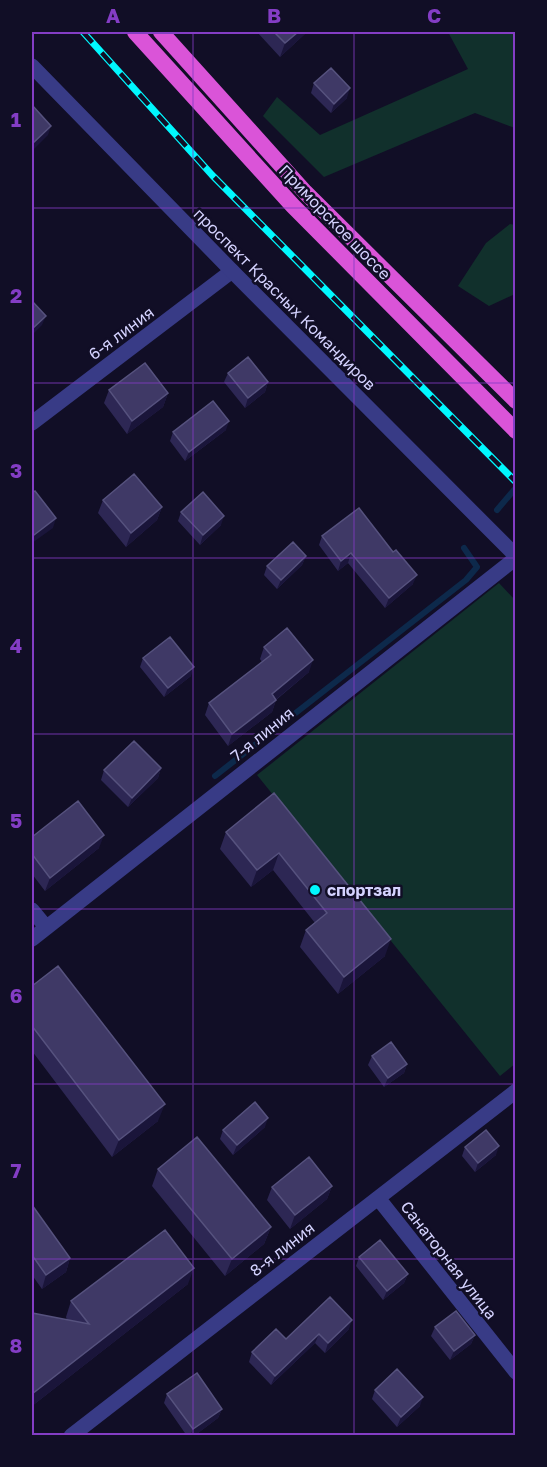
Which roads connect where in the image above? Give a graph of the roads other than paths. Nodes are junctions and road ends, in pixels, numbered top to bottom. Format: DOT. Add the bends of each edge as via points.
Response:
graph roads {
  1 [pos="135,32"];
  2 [pos="161,32"];
  3 [pos="32,66"];
  4 [pos="232,271"];
  5 [pos="516,401"];
  6 [pos="32,423"];
  7 [pos="516,431"];
  8 [pos="516,557"];
  9 [pos="32,910"];
  10 [pos="46,927"];
  11 [pos="32,939"];
  12 [pos="516,1091"];
  13 [pos="378,1198"];
  14 [pos="516,1372"];
  15 [pos="71,1436"];
  1 -- 7 [label="highway, Приморское шоссе" via="292,206"];
  2 -- 5 [label="highway, Приморское шоссе" via="305,192"];
  3 -- 4 [label="street, проспект Красных Командиров"];
  4 -- 6 [label="street, 6-я линия"];
  4 -- 8 [label="street, проспект Красных Командиров"];
  8 -- 10 [label="street, 7-я линия"];
  9 -- 10 [label="street"];
  10 -- 11 [label="street, 7-я линия"];
  12 -- 13 [label="street, 8-я линия"];
  13 -- 14 [label="street, Санаторная улица"];
  13 -- 15 [label="street, 8-я линия"];
}
